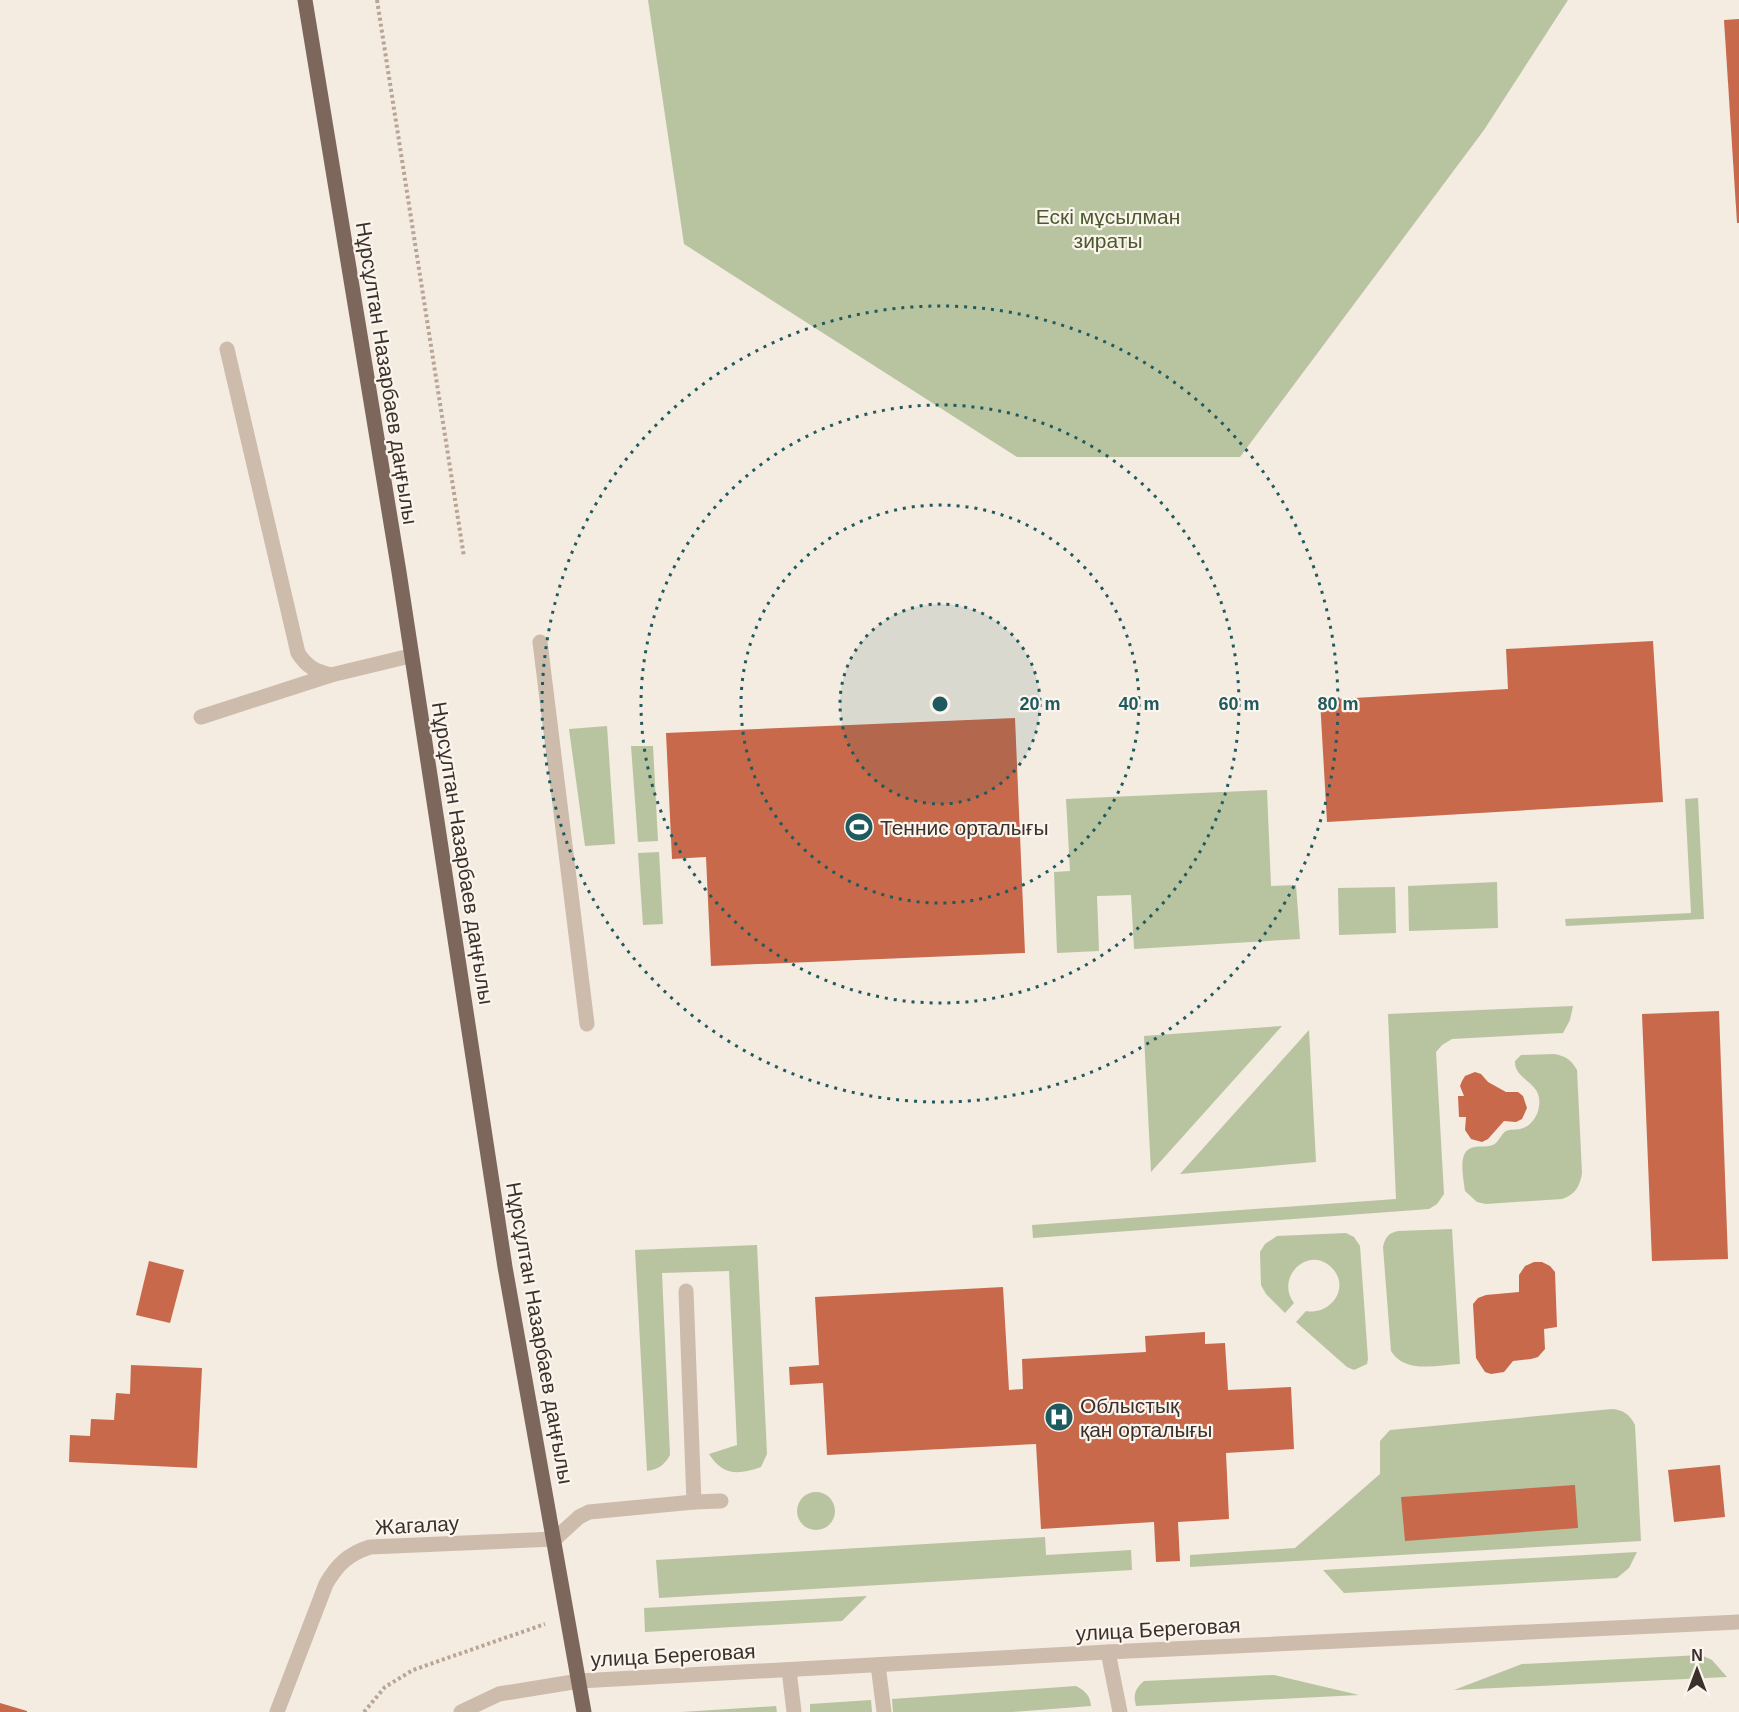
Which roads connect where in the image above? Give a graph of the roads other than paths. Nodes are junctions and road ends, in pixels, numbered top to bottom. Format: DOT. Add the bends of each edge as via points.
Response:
graph roads {
  1 [pos="305,0"];
  2 [pos="226,349"];
  3 [pos="540,642"];
  4 [pos="410,656"];
  5 [pos="332,675"];
  6 [pos="201,717"];
  7 [pos="587,1024"];
  8 [pos="686,1291"];
  9 [pos="721,1501"];
  10 [pos="694,1502"];
  11 [pos="555,1539"];
  12 [pos="1739,1622"];
  13 [pos="1108,1652"];
  14 [pos="878,1665"];
  15 [pos="789,1670"];
  16 [pos="579,1681"];
  17 [pos="277,1712"];
  18 [pos="461,1712"];
  19 [pos="584,1712"];
  20 [pos="794,1712"];
  21 [pos="884,1712"];
  22 [pos="1120,1712"];
  1 -- 4 [label="main road, Нұрсұлтан Назарбаев даңғылы"];
  2 -- 5 [label="street" via="298,653 315,671"];
  3 -- 7 [label="street"];
  4 -- 5 [label="street"];
  4 -- 11 [label="main road, Нұрсұлтан Назарбаев даңғылы" via="505,1268"];
  5 -- 6 [label="street"];
  8 -- 10 [label="street"];
  9 -- 10 [label="street"];
  10 -- 11 [label="street" via="589,1512"];
  11 -- 16 [label="main road, Нұрсұлтан Назарбаев даңғылы"];
  11 -- 17 [label="street, Жагалау" via="370,1547 355,1552 326,1584"];
  12 -- 13 [label="street, улица Береговая"];
  13 -- 14 [label="street, улица Береговая"];
  13 -- 22 [label="street"];
  14 -- 15 [label="street, улица Береговая"];
  14 -- 21 [label="street"];
  15 -- 16 [label="street, улица Береговая"];
  15 -- 20 [label="street"];
  16 -- 18 [label="street, улица Береговая" via="499,1694"];
  16 -- 19 [label="main road, Нұрсұлтан Назарбаев даңғылы"];
}
